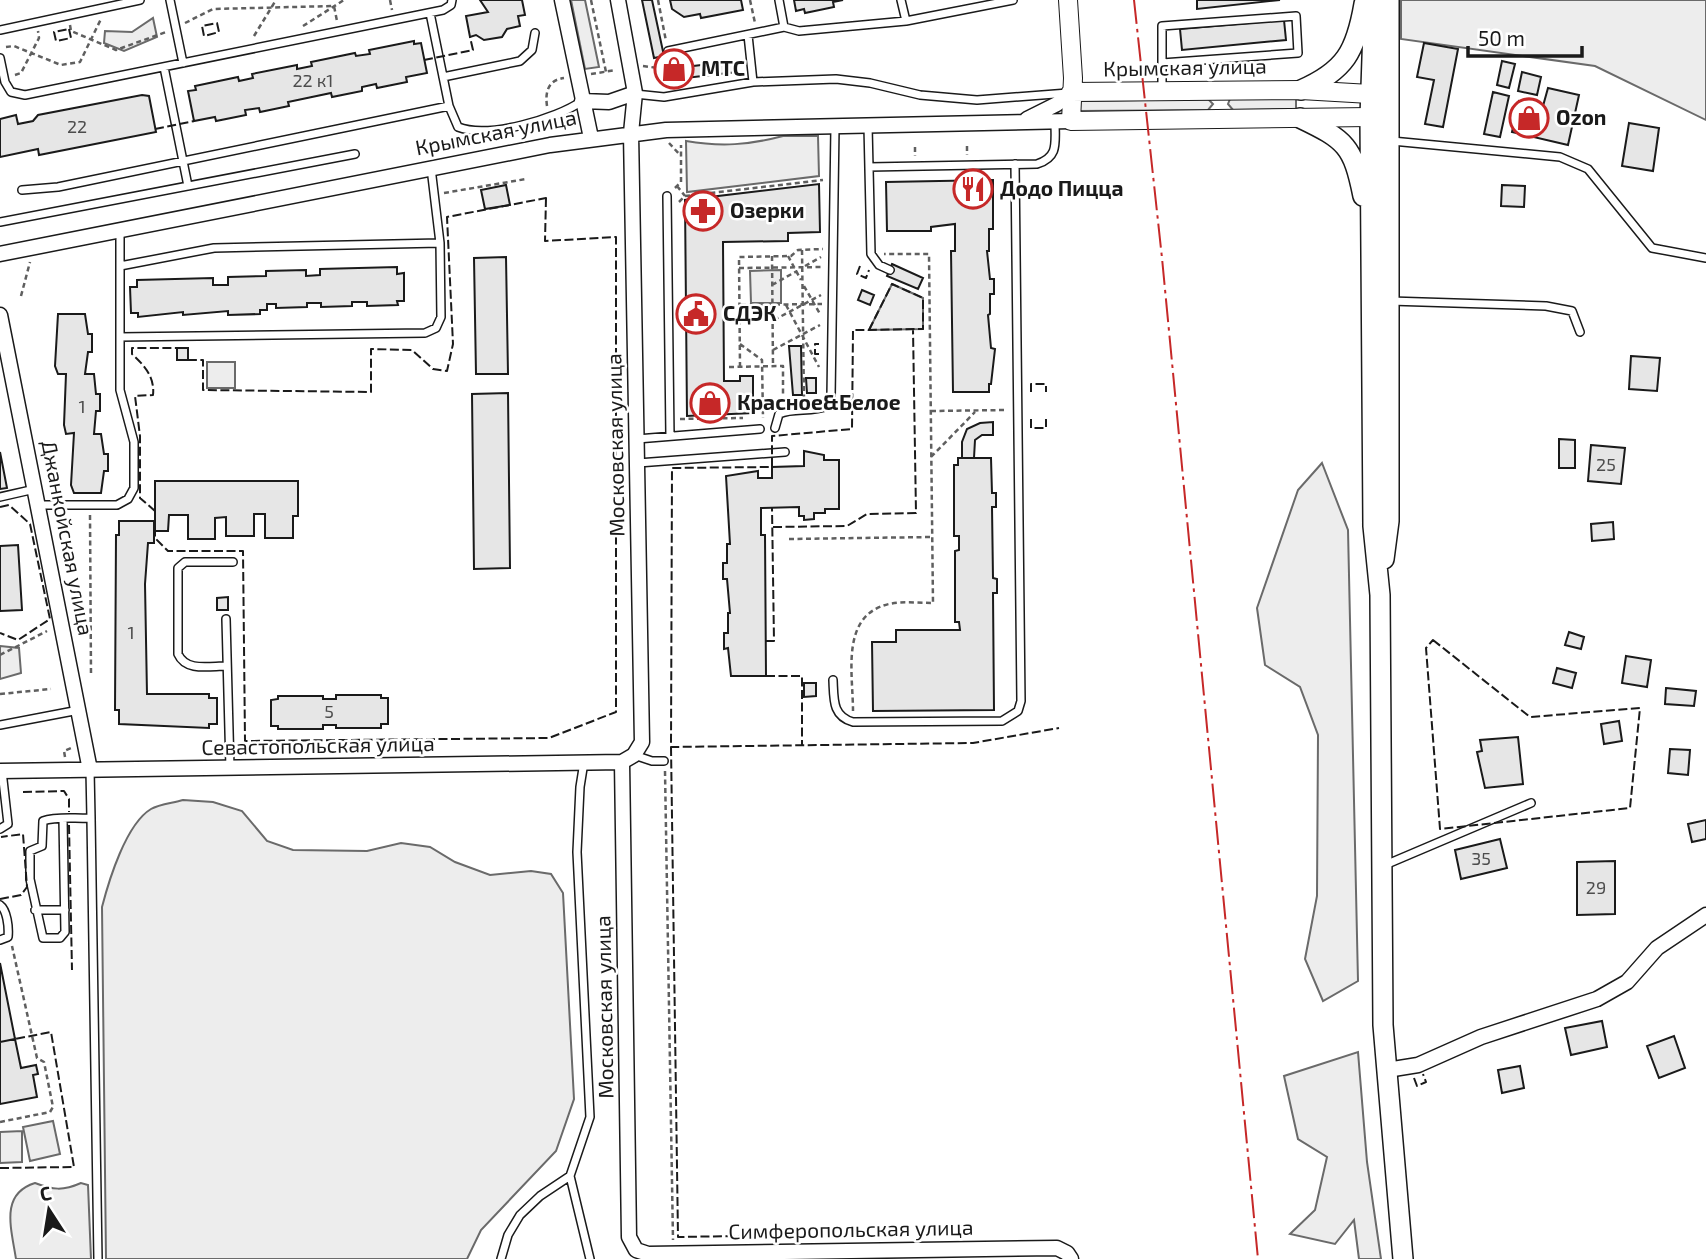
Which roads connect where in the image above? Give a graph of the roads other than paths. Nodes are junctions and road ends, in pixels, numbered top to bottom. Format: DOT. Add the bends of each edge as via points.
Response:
graph roads {
  1 [pos="140,0"];
  2 [pos="170,0"];
  3 [pos="452,0"];
  4 [pos="562,0"];
  5 [pos="618,0"];
  6 [pos="779,0"];
  7 [pos="901,0"];
  8 [pos="1013,0"];
  9 [pos="1069,0"];
  10 [pos="1365,0"];
  11 [pos="1374,0"];
  12 [pos="1389,0"];
  13 [pos="106,3"];
  14 [pos="430,13"];
  15 [pos="906,21"];
  16 [pos="785,27"];
  17 [pos="0,30"];
  18 [pos="535,33"];
  19 [pos="752,34"];
  20 [pos="668,51"];
  21 [pos="0,58"];
  22 [pos="183,63"];
  23 [pos="1162,63"];
  24 [pos="164,67"];
  25 [pos="443,77"];
  26 [pos="753,82"];
  27 [pos="1301,90"];
  28 [pos="1162,91"];
  29 [pos="1221,91"];
  30 [pos="1071,92"];
  31 [pos="635,93"];
  32 [pos="1370,94"];
  33 [pos="582,101"];
  34 [pos="449,106"];
  35 [pos="1388,107"];
  36 [pos="1370,117"];
  37 [pos="1300,118"];
  38 [pos="1221,119"];
  39 [pos="1063,121"];
  40 [pos="1009,123"];
  41 [pos="868,126"];
  42 [pos="835,127"];
  43 [pos="631,133"];
  44 [pos="591,138"];
  45 [pos="1388,140"];
  46 [pos="355,153"];
  47 [pos="183,161"];
  48 [pos="1015,164"];
  49 [pos="869,167"];
  50 [pos="431,168"];
  51 [pos="188,186"];
  52 [pos="22,190"];
  53 [pos="667,196"];
  54 [pos="0,222"];
  55 [pos="120,230"];
  56 [pos="1372,240"];
  57 [pos="440,243"];
  58 [pos="0,254"];
  59 [pos="1706,258"];
  60 [pos="120,266"];
  61 [pos="890,270"];
  62 [pos="1388,300"];
  63 [pos="0,315"];
  64 [pos="1580,332"];
  65 [pos="120,337"];
  66 [pos="775,428"];
  67 [pos="760,429"];
  68 [pos="670,436"];
  69 [pos="636,439"];
  70 [pos="785,452"];
  71 [pos="637,463"];
  72 [pos="35,489"];
  73 [pos="0,496"];
  74 [pos="39,505"];
  75 [pos="233,562"];
  76 [pos="1380,595"];
  77 [pos="226,619"];
  78 [pos="226,666"];
  79 [pos="833,680"];
  80 [pos="80,710"];
  81 [pos="0,724"];
  82 [pos="628,759"];
  83 [pos="664,761"];
  84 [pos="584,762"];
  85 [pos="230,768"];
  86 [pos="90,770"];
  87 [pos="1,771"];
  88 [pos="1531,803"];
  89 [pos="91,818"];
  90 [pos="63,819"];
  91 [pos="0,829"];
  92 [pos="1382,866"];
  93 [pos="0,905"];
  94 [pos="36,910"];
  95 [pos="65,910"];
  96 [pos="1706,915"];
  97 [pos="4,938"];
  98 [pos="1387,1070"];
  99 [pos="570,1176"];
  100 [pos="636,1250"];
  101 [pos="1069,1256"];
  102 [pos="98,1259"];
  103 [pos="501,1259"];
  104 [pos="590,1259"];
  105 [pos="1403,1259"];
  1 -- 13 [label="lane"];
  2 -- 22 [label="lane"];
  3 -- 14 [label="lane" via="443,10"];
  4 -- 33 [label="street"];
  5 -- 31 [label="street"];
  6 -- 16 [label="lane"];
  7 -- 15 [label="lane"];
  8 -- 15 [label="lane"];
  9 -- 30 [label="street"];
  10 -- 27 [label="main road" via="1357,38 1343,64 1328,78"];
  11 -- 32 [label="main road"];
  12 -- 35 [label="main road"];
  13 -- 17 [label="lane"];
  14 -- 22 [label="lane"];
  14 -- 25 [label="lane"];
  15 -- 16 [label="lane" via="799,31"];
  16 -- 19 [label="lane"];
  18 -- 25 [label="lane" via="532,50 520,61"];
  19 -- 20 [label="lane"];
  19 -- 26 [label="lane"];
  21 -- 24 [label="lane" via="11,92 25,95"];
  22 -- 24 [label="lane"];
  23 -- 23 [label="lane" via="1162,26 1296,16 1298,52"];
  23 -- 28 [label="lane"];
  24 -- 47 [label="lane"];
  25 -- 34 [label="lane"];
  26 -- 30 [label="lane" via="836,79 977,100"];
  26 -- 31 [label="lane" via="664,97"];
  27 -- 29 [label="street, Крымская улица"];
  27 -- 32 [label="street, Крымская улица"];
  28 -- 29 [label="street, Крымская улица"];
  28 -- 30 [label="street, Крымская улица"];
  29 -- 38 [label="street"];
  30 -- 39 [label="street"];
  30 -- 40 [label="street, Крымская улица" via="1042,113"];
  31 -- 33 [label="street" via="609,102"];
  31 -- 43 [label="street, Московская улица"];
  32 -- 35 [label="main road"];
  32 -- 36 [label="main road"];
  33 -- 34 [label="lane" via="548,118 472,132 458,127"];
  33 -- 44 [label="street"];
  34 -- 47 [label="lane"];
  35 -- 36 [label="main road"];
  35 -- 45 [label="main road"];
  36 -- 37 [label="street, Крымская улица"];
  36 -- 56 [label="main road"];
  37 -- 38 [label="street, Крымская улица"];
  37 -- 56 [label="main road" via="1327,131 1355,159"];
  38 -- 39 [label="street, Крымская улица"];
  39 -- 40 [label="street, Крымская улица"];
  39 -- 48 [label="lane" via="1049,160"];
  40 -- 41 [label="street, Крымская улица"];
  41 -- 42 [label="street, Крымская улица"];
  41 -- 49 [label="lane"];
  42 -- 43 [label="street, Крымская улица"];
  42 -- 66 [label="lane" via="828,304 831,397 827,406 818,410 779,414"];
  43 -- 44 [label="street, Крымская улица"];
  43 -- 69 [label="street, Московская улица"];
  44 -- 50 [label="street, Крымская улица"];
  45 -- 59 [label="lane" via="1560,157 1588,169 1652,248"];
  45 -- 62 [label="main road"];
  46 -- 51 [label="lane"];
  47 -- 51 [label="lane"];
  47 -- 52 [label="lane"];
  48 -- 49 [label="lane"];
  48 -- 79 [label="lane" via="1018,711 1002,720 853,722 837,712"];
  49 -- 61 [label="lane" via="871,254"];
  50 -- 55 [label="street, Крымская улица"];
  50 -- 57 [label="lane"];
  51 -- 54 [label="lane"];
  53 -- 68 [label="lane"];
  55 -- 58 [label="street, Крымская улица"];
  55 -- 60 [label="lane"];
  56 -- 76 [label="main road" via="1373,526"];
  57 -- 60 [label="lane" via="214,248"];
  57 -- 65 [label="lane" via="441,317 436,328 425,333"];
  60 -- 65 [label="lane"];
  62 -- 64 [label="lane" via="1546,306 1572,311"];
  62 -- 76 [label="main road" via="1389,521"];
  63 -- 72 [label="street, Джанкойская улица"];
  65 -- 74 [label="lane" via="120,390 134,442 134,488 128,499 117,505"];
  67 -- 68 [label="lane"];
  68 -- 69 [label="lane"];
  69 -- 71 [label="street, Московская улица"];
  70 -- 71 [label="lane"];
  71 -- 82 [label="street, Московская улица" via="642,742"];
  72 -- 73 [label="lane"];
  72 -- 74 [label="street, Джанкойская улица"];
  74 -- 80 [label="street, Джанкойская улица"];
  75 -- 78 [label="lane" via="185,562 178,568 178,654 189,666"];
  76 -- 92 [label="main road"];
  77 -- 78 [label="lane"];
  78 -- 85 [label="lane"];
  80 -- 81 [label="lane"];
  80 -- 86 [label="street, Джанкойская улица"];
  82 -- 83 [label="lane"];
  82 -- 84 [label="street, Севастопольская улица"];
  82 -- 100 [label="street, Московская улица" via="629,1237"];
  84 -- 85 [label="street, Севастопольская улица"];
  84 -- 99 [label="lane" via="577,852 590,1117"];
  85 -- 86 [label="street, Севастопольская улица"];
  86 -- 87 [label="street, Севастопольская улица"];
  86 -- 89 [label="lane"];
  87 -- 91 [label="lane" via="8,824"];
  88 -- 92 [label="lane"];
  89 -- 90 [label="lane"];
  89 -- 102 [label="lane"];
  90 -- 94 [label="lane" via="43,821 41,846 30,851"];
  90 -- 95 [label="lane"];
  92 -- 98 [label="main road"];
  93 -- 97 [label="lane" via="5,909"];
  94 -- 95 [label="lane"];
  94 -- 95 [label="lane" via="43,938 64,936"];
  96 -- 98 [label="street" via="1657,948 1627,982 1597,999 1481,1037 1418,1065"];
  98 -- 105 [label="main road"];
  99 -- 103 [label="lane" via="520,1215"];
  99 -- 104 [label="lane"];
  100 -- 101 [label="street, Симферопольская улица" via="673,1254 1058,1248"];
}
